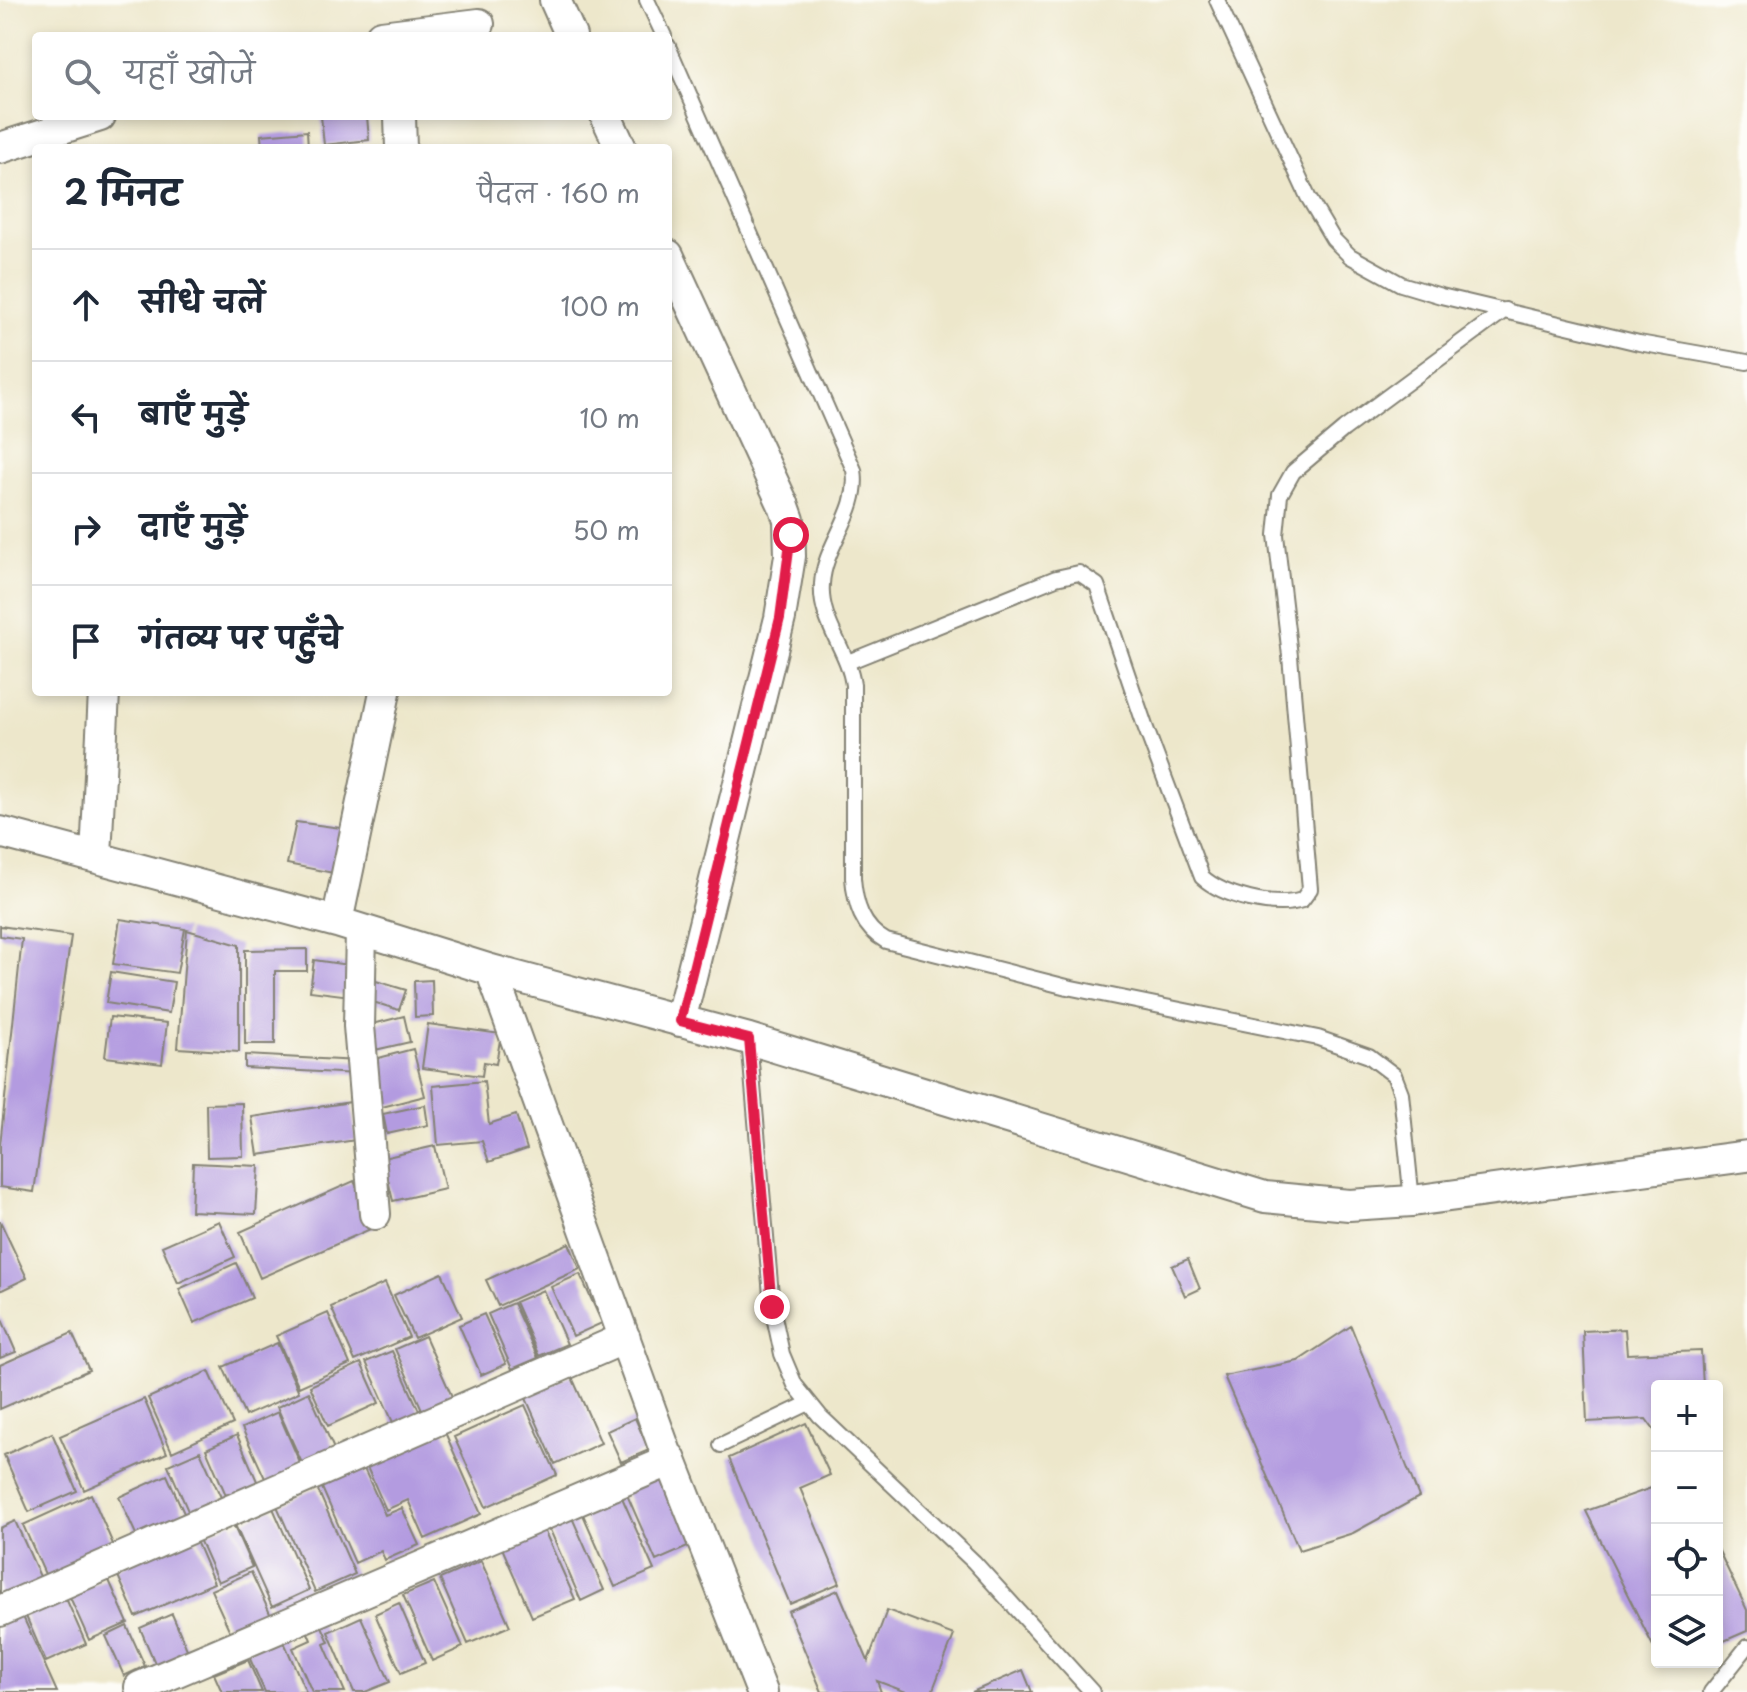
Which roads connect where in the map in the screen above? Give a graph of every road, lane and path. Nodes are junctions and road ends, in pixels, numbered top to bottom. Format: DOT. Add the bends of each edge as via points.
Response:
graph roads {
  1 [pos="555,0"];
  2 [pos="647,0"];
  3 [pos="1217,0"];
  4 [pos="479,24"];
  5 [pos="415,32"];
  6 [pos="569,32"];
  7 [pos="662,32"];
  8 [pos="672,55"];
  9 [pos="88,120"];
  10 [pos="400,120"];
  11 [pos="608,120"];
  12 [pos="401,144"];
  13 [pos="619,144"];
  14 [pos="0,148"];
  15 [pos="672,264"];
  16 [pos="1505,310"];
  17 [pos="1747,362"];
  18 [pos="848,662"];
  19 [pos="104,696"];
  20 [pos="384,696"];
  21 [pos="0,832"];
  22 [pos="96,857"];
  23 [pos="349,926"];
  24 [pos="491,970"];
  25 [pos="680,1021"];
  26 [pos="749,1039"];
  27 [pos="1747,1156"];
  28 [pos="1412,1201"];
  29 [pos="375,1214"];
  30 [pos="625,1338"];
  31 [pos="807,1404"];
  32 [pos="721,1445"];
  33 [pos="670,1458"];
  34 [pos="0,1611"];
  35 [pos="1747,1647"];
  36 [pos="140,1687"];
  37 [pos="762,1692"];
  38 [pos="1092,1692"];
  39 [pos="1711,1692"];
  1 -- 6 [label="street"];
  2 -- 7 [label="lane"];
  3 -- 16 [label="lane" via="1301,183 1333,239 1350,256 1401,284"];
  4 -- 5 [label="street"];
  8 -- 18 [label="lane" via="851,459 856,485 823,570 821,589 830,628"];
  9 -- 14 [label="street"];
  10 -- 12 [label="street"];
  11 -- 13 [label="street"];
  15 -- 25 [label="street" via="784,506 791,535 780,618"];
  16 -- 17 [label="lane" via="1639,343"];
  16 -- 18 [label="lane" via="1344,429 1293,472 1280,495 1276,535 1310,889 1302,900 1281,903 1221,890 1202,877 1104,598 1089,577 1079,573 1056,578"];
  18 -- 28 [label="lane" via="853,685 854,891 862,917 876,935 1067,987 1318,1038 1369,1056 1394,1075 1401,1093"];
  19 -- 22 [label="street"];
  20 -- 23 [label="street"];
  21 -- 22 [label="street"];
  22 -- 23 [label="street"];
  23 -- 24 [label="street"];
  23 -- 29 [label="street"];
  24 -- 25 [label="street"];
  24 -- 30 [label="street"];
  25 -- 26 [label="street"];
  26 -- 28 [label="street" via="1265,1197 1349,1205"];
  26 -- 31 [label="lane" via="772,1307 782,1354"];
  27 -- 28 [label="street"];
  30 -- 33 [label="street"];
  30 -- 34 [label="street"];
  31 -- 32 [label="lane"];
  31 -- 38 [label="lane" via="974,1562"];
  33 -- 36 [label="street" via="664,1465"];
  33 -- 37 [label="street"];
  35 -- 39 [label="lane"];
}
